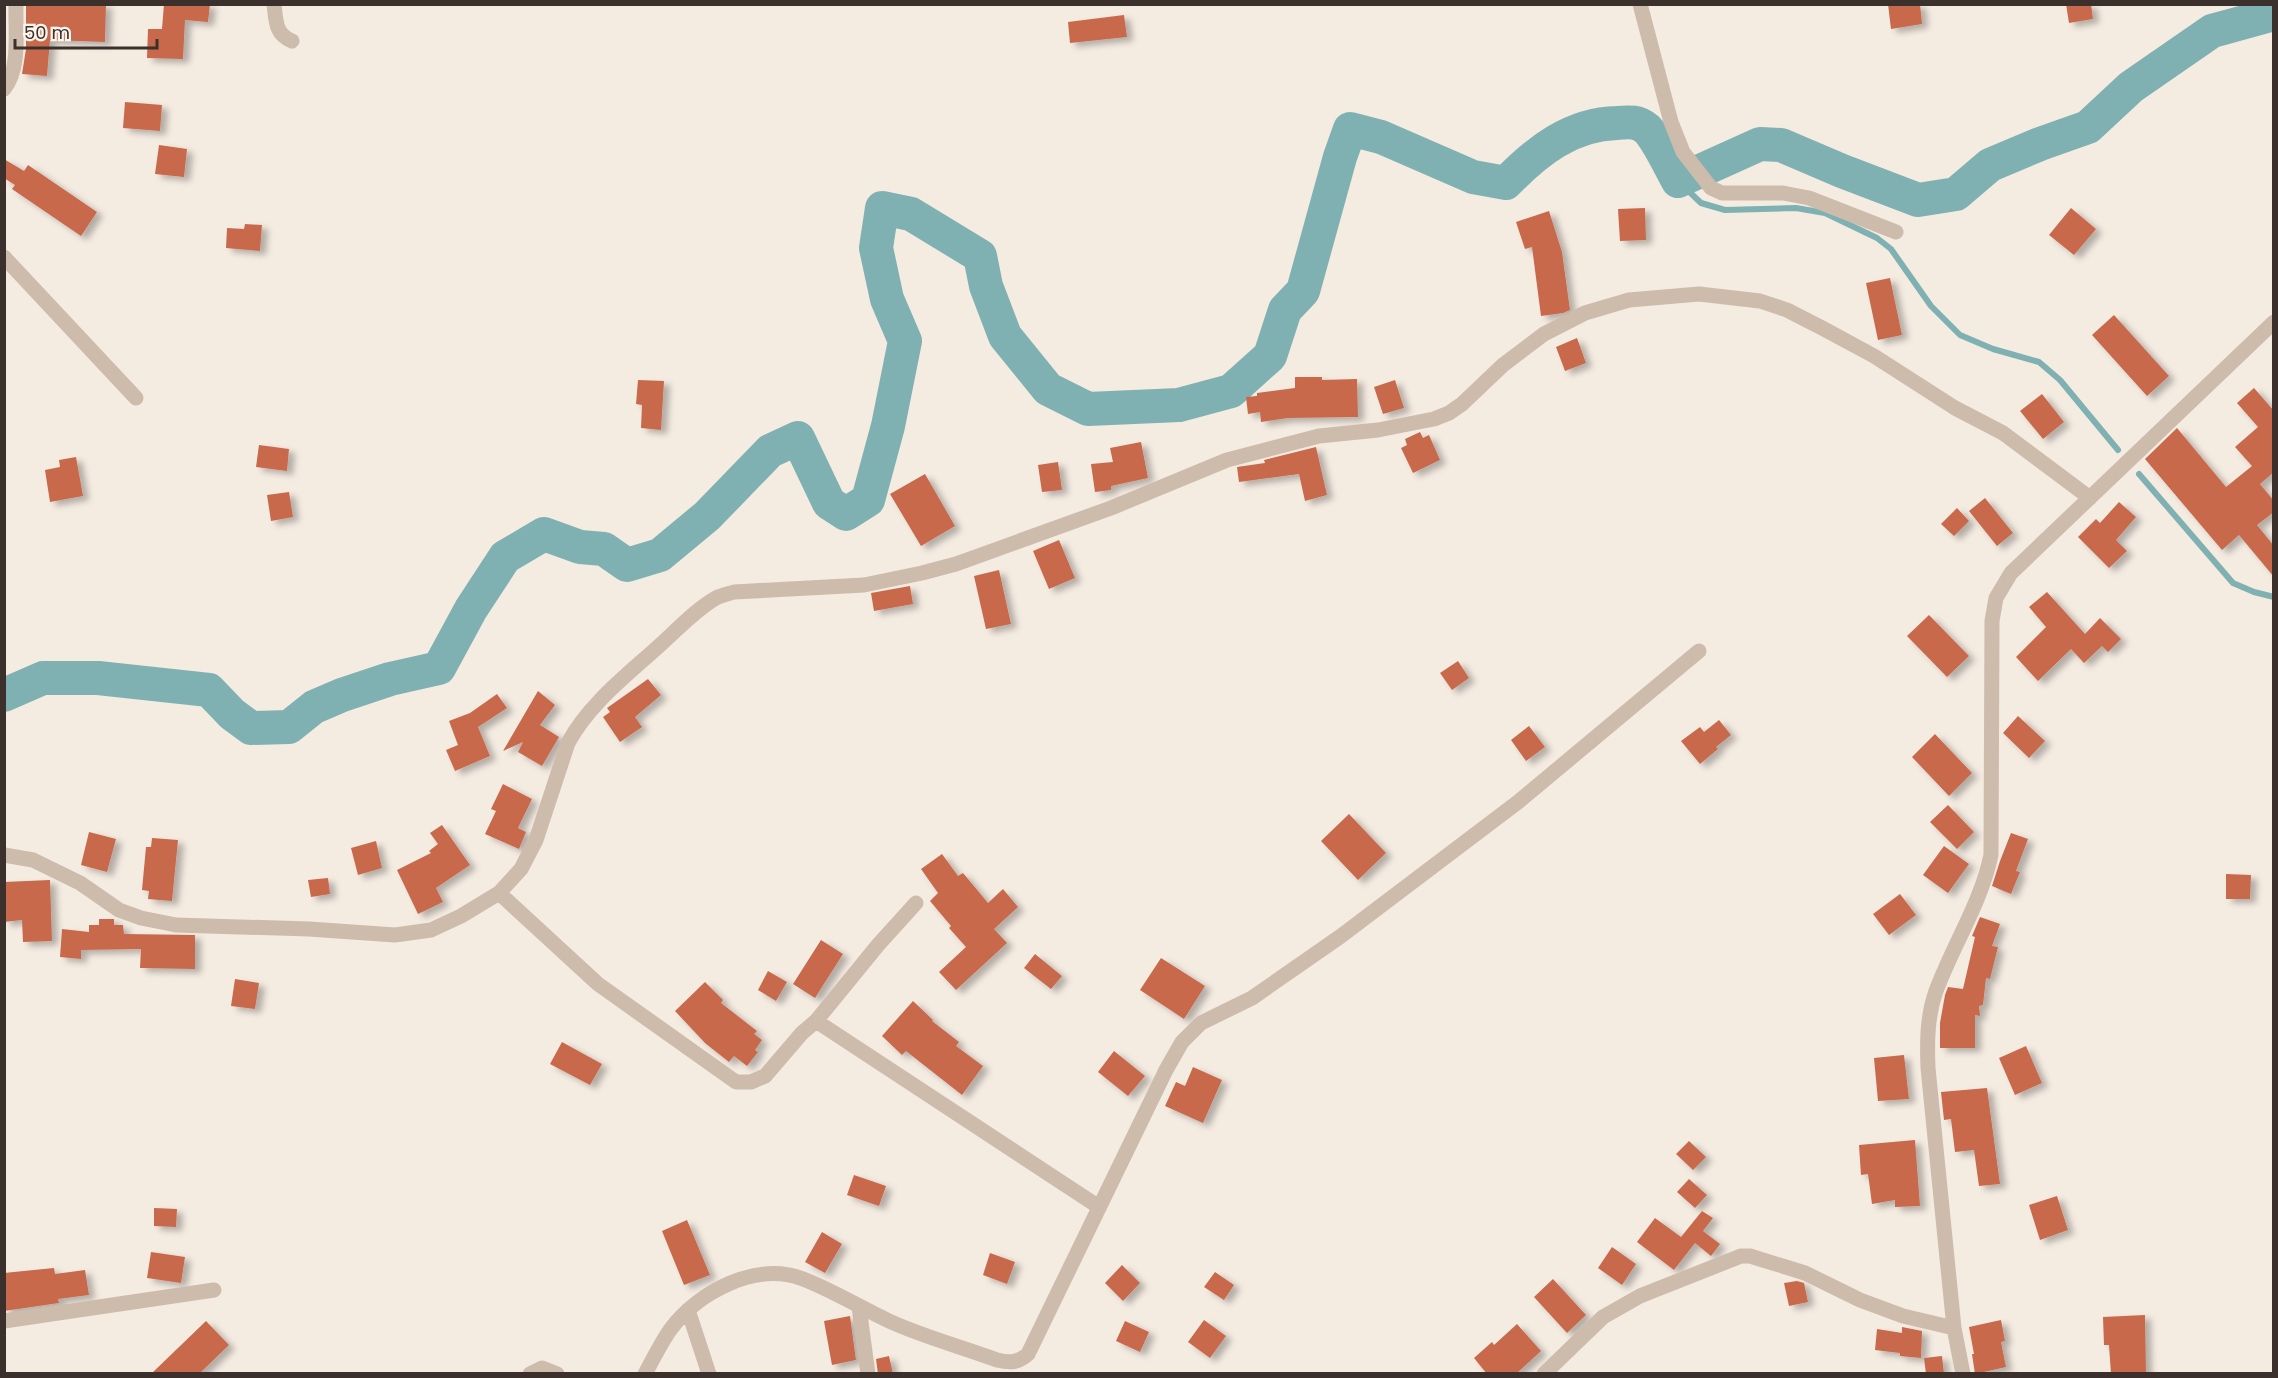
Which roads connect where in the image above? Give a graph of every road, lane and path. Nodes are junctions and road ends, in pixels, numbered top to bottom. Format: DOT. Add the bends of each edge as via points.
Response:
graph roads {
  1 [pos="16,4"];
  2 [pos="274,4"];
  3 [pos="1640,4"];
  4 [pos="292,42"];
  5 [pos="4,89"];
  6 [pos="1896,232"];
  7 [pos="4,257"];
  8 [pos="2274,322"];
  9 [pos="136,398"];
  10 [pos="2090,498"];
  11 [pos="1699,651"];
  12 [pos="4,855"];
  13 [pos="499,893"];
  14 [pos="916,903"];
  15 [pos="816,1020"];
  16 [pos="1098,1207"];
  17 [pos="214,1290"];
  18 [pos="859,1307"];
  19 [pos="688,1310"];
  20 [pos="4,1321"];
  21 [pos="1954,1328"];
  22 [pos="1009,1368"];
  23 [pos="530,1374"];
  24 [pos="557,1374"];
  25 [pos="645,1374"];
  26 [pos="709,1374"];
  27 [pos="868,1374"];
  28 [pos="1544,1374"];
  29 [pos="1963,1374"];
  1 -- 5 [label="street" via="12,79"];
  2 -- 4 [label="street" via="279,33"];
  3 -- 6 [label="street" via="1671,122 1683,152 1711,188 1722,193 1782,193 1809,198"];
  7 -- 9 [label="street"];
  8 -- 10 [label="street"];
  10 -- 13 [label="street" via="2003,433 1955,408 1874,356 1786,310 1760,301 1699,294 1629,300 1586,313 1544,334 1503,365 1462,404 1434,419 1319,436 1227,460 1111,508 956,564 864,585 734,592 717,598 611,690 574,732 536,840 521,869"];
  10 -- 21 [label="street" via="2010,573 1996,598 1992,621 1991,855 1982,888 1936,993 1927,1040"];
  11 -- 16 [label="street" via="1518,802 1350,929 1252,998 1189,1033 1166,1070"];
  12 -- 13 [label="street" via="33,860 80,883 120,910 176,925 395,935 431,930"];
  13 -- 15 [label="street" via="598,984 736,1082 751,1082 765,1076"];
  14 -- 15 [label="street"];
  15 -- 16 [label="street"];
  16 -- 22 [label="street" via="1028,1354"];
  17 -- 20 [label="street"];
  18 -- 19 [label="street" via="803,1278 779,1273 748,1277 711,1292"];
  18 -- 22 [label="street"];
  18 -- 27 [label="street"];
  19 -- 25 [label="street" via="670,1330"];
  19 -- 26 [label="street"];
  21 -- 28 [label="street" via="1903,1316 1860,1300 1805,1272 1741,1256 1640,1296 1603,1317"];
  21 -- 29 [label="street"];
  23 -- 24 [label="street" via="542,1368"];
}
